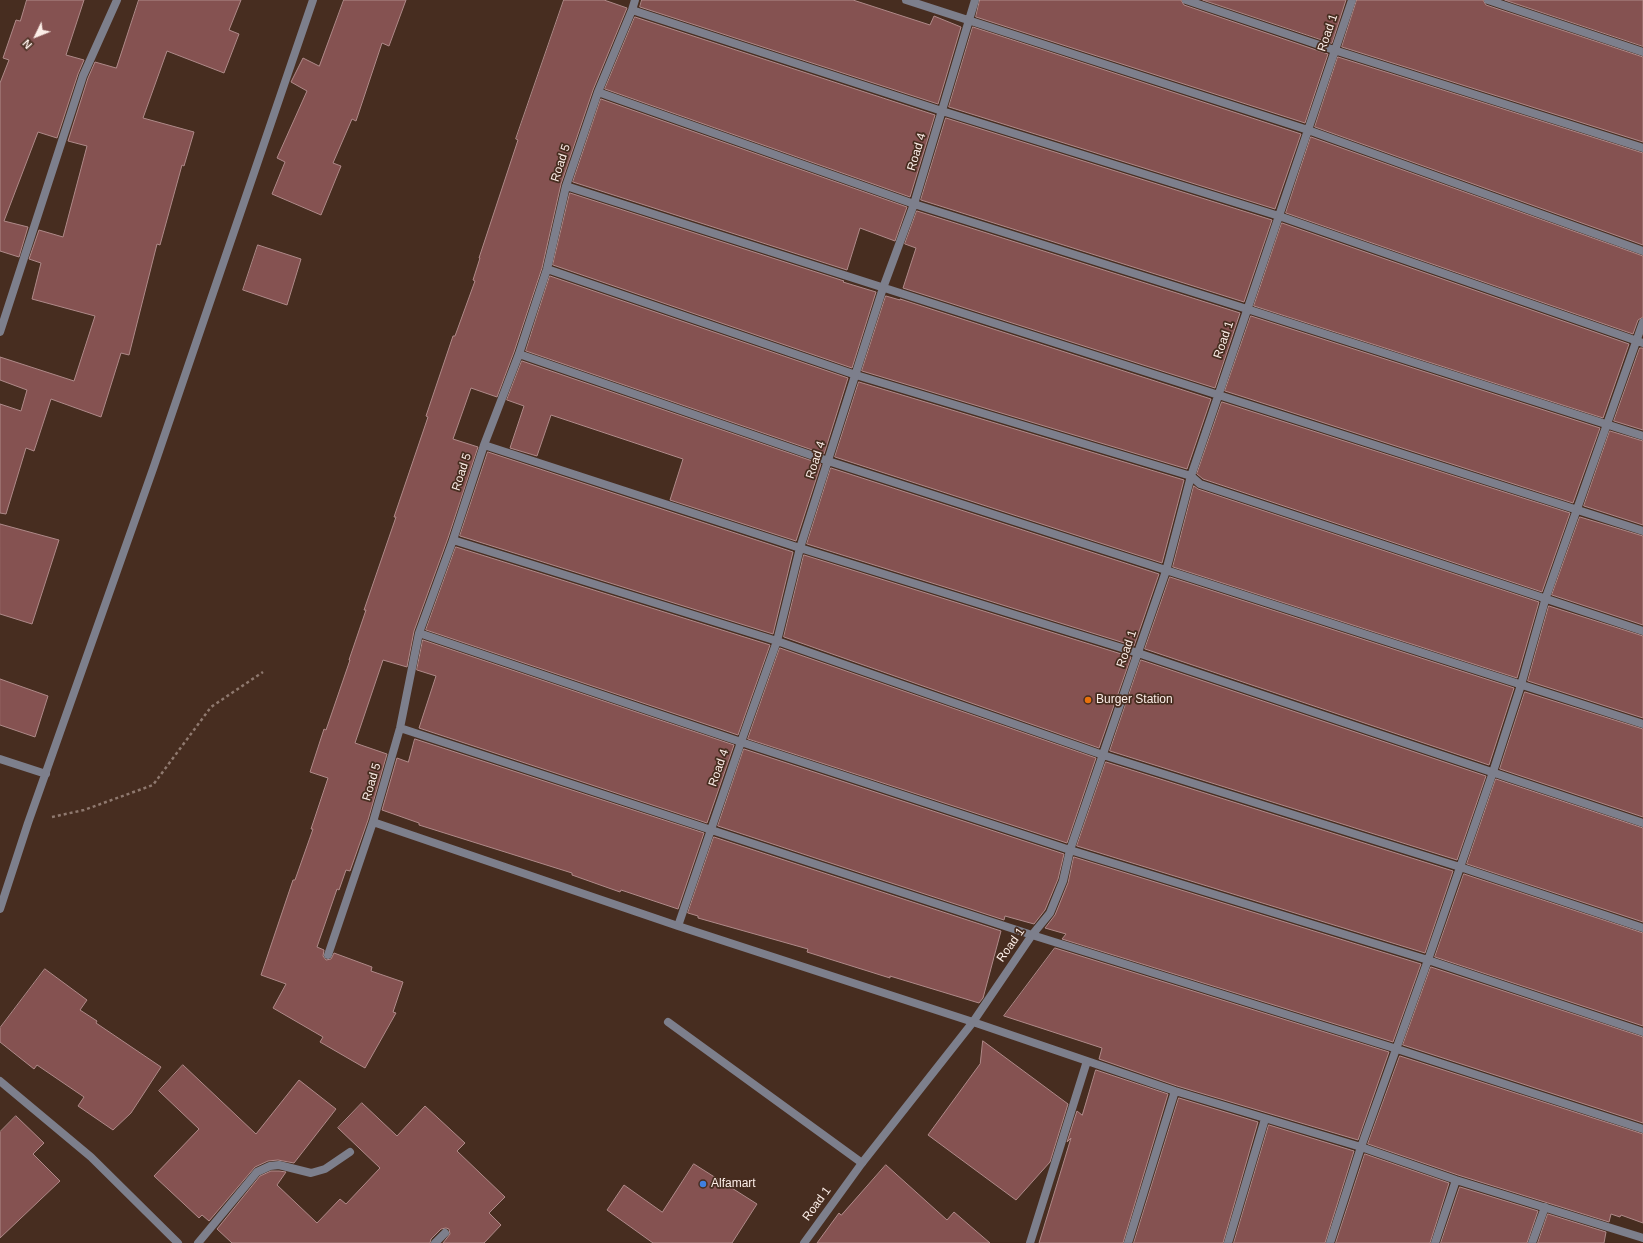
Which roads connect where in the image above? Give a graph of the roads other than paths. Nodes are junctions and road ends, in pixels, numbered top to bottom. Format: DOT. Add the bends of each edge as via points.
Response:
graph roads {
  1 [pos="117,0"];
  2 [pos="313,0"];
  3 [pos="635,0"];
  4 [pos="906,0"];
  5 [pos="975,0"];
  6 [pos="1186,0"];
  7 [pos="1352,0"];
  8 [pos="1488,0"];
  9 [pos="632,10"];
  10 [pos="969,20"];
  11 [pos="1334,50"];
  12 [pos="1643,52"];
  13 [pos="598,92"];
  14 [pos="942,110"];
  15 [pos="1308,130"];
  16 [pos="1643,148"];
  17 [pos="566,186"];
  18 [pos="914,204"];
  19 [pos="1279,216"];
  20 [pos="1643,251"];
  21 [pos="547,269"];
  22 [pos="883,288"];
  23 [pos="1247,309"];
  24 [pos="1643,322"];
  25 [pos="0,332"];
  26 [pos="1640,342"];
  27 [pos="519,354"];
  28 [pos="856,375"];
  29 [pos="1218,395"];
  30 [pos="1607,424"];
  31 [pos="1643,436"];
  32 [pos="484,445"];
  33 [pos="828,461"];
  34 [pos="1191,476"];
  35 [pos="1578,510"];
  36 [pos="1643,531"];
  37 [pos="453,540"];
  38 [pos="800,548"];
  39 [pos="1166,572"];
  40 [pos="1546,598"];
  41 [pos="1643,631"];
  42 [pos="419,633"];
  43 [pos="777,642"];
  44 [pos="1138,653"];
  45 [pos="1521,685"];
  46 [pos="1643,724"];
  47 [pos="400,728"];
  48 [pos="741,742"];
  49 [pos="1103,755"];
  50 [pos="0,759"];
  51 [pos="1493,772"];
  52 [pos="46,774"];
  53 [pos="373,822"];
  54 [pos="1643,823"];
  55 [pos="711,830"];
  56 [pos="1070,850"];
  57 [pos="1460,867"];
  58 [pos="0,909"];
  59 [pos="678,926"];
  60 [pos="1643,928"];
  61 [pos="1032,935"];
  62 [pos="328,955"];
  63 [pos="1428,960"];
  64 [pos="668,1022"];
  65 [pos="973,1022"];
  66 [pos="1643,1032"];
  67 [pos="1397,1049"];
  68 [pos="1087,1061"];
  69 [pos="0,1080"];
  70 [pos="1175,1091"];
  71 [pos="1265,1119"];
  72 [pos="1643,1129"];
  73 [pos="1361,1147"];
  74 [pos="350,1152"];
  75 [pos="862,1163"];
  76 [pos="1456,1180"];
  77 [pos="1544,1207"];
  78 [pos="445,1234"];
  79 [pos="1643,1238"];
  80 [pos="1633,1239"];
  81 [pos="178,1243"];
  82 [pos="198,1243"];
  83 [pos="435,1243"];
  84 [pos="804,1243"];
  85 [pos="1030,1243"];
  86 [pos="1128,1243"];
  87 [pos="1228,1243"];
  88 [pos="1330,1243"];
  89 [pos="1435,1243"];
  90 [pos="1532,1243"];
  1 -- 25 [label="street" via="83,76"];
  2 -- 52 [label="street"];
  3 -- 9 [label="street, Road 5"];
  4 -- 10 [label="street"];
  5 -- 10 [label="street, Road 4"];
  6 -- 11 [label="street"];
  7 -- 11 [label="street, Road 1"];
  8 -- 12 [label="street"];
  9 -- 13 [label="street, Road 5"];
  9 -- 14 [label="street"];
  10 -- 14 [label="street, Road 4"];
  10 -- 15 [label="street"];
  11 -- 15 [label="street, Road 1"];
  11 -- 16 [label="street"];
  13 -- 17 [label="street, Road 5"];
  13 -- 18 [label="street"];
  14 -- 18 [label="street, Road 4"];
  14 -- 19 [label="street"];
  15 -- 19 [label="street, Road 1"];
  15 -- 20 [label="street"];
  17 -- 21 [label="street, Road 5"];
  17 -- 22 [label="street"];
  18 -- 22 [label="street, Road 4"];
  18 -- 23 [label="street"];
  19 -- 23 [label="street, Road 1"];
  19 -- 26 [label="street"];
  21 -- 27 [label="street, Road 5"];
  21 -- 28 [label="street"];
  22 -- 28 [label="street, Road 4"];
  22 -- 29 [label="street"];
  23 -- 29 [label="street, Road 1"];
  23 -- 30 [label="street"];
  24 -- 26 [label="street"];
  26 -- 30 [label="street"];
  27 -- 32 [label="street, Road 5"];
  27 -- 33 [label="street"];
  28 -- 33 [label="street, Road 4"];
  28 -- 34 [label="street"];
  29 -- 34 [label="street, Road 1"];
  29 -- 35 [label="street"];
  30 -- 31 [label="street"];
  30 -- 35 [label="street"];
  32 -- 37 [label="street, Road 5"];
  32 -- 38 [label="street"];
  33 -- 38 [label="street, Road 4"];
  33 -- 39 [label="street"];
  34 -- 39 [label="street, Road 1"];
  34 -- 40 [label="street" via="1200,484"];
  35 -- 36 [label="street"];
  35 -- 40 [label="street"];
  37 -- 42 [label="street, Road 5"];
  37 -- 43 [label="street"];
  38 -- 43 [label="street, Road 4"];
  38 -- 44 [label="street"];
  39 -- 44 [label="street, Road 1"];
  39 -- 45 [label="street"];
  40 -- 41 [label="street"];
  40 -- 45 [label="street"];
  42 -- 47 [label="street, Road 5"];
  42 -- 48 [label="street"];
  43 -- 48 [label="street, Road 4"];
  43 -- 49 [label="street"];
  44 -- 49 [label="street, Road 1"];
  44 -- 51 [label="street"];
  45 -- 46 [label="street"];
  45 -- 51 [label="street"];
  47 -- 53 [label="street, Road 5"];
  47 -- 55 [label="street"];
  48 -- 55 [label="street, Road 4"];
  48 -- 56 [label="street"];
  49 -- 56 [label="street, Road 1"];
  49 -- 57 [label="street"];
  50 -- 52 [label="street"];
  51 -- 54 [label="street"];
  51 -- 57 [label="street"];
  52 -- 58 [label="street"];
  53 -- 59 [label="street"];
  53 -- 62 [label="street, Road 5"];
  55 -- 59 [label="street, Road 4"];
  55 -- 61 [label="street"];
  56 -- 61 [label="street, Road 1" via="1063,880 1050,913"];
  56 -- 63 [label="street"];
  57 -- 60 [label="street"];
  57 -- 63 [label="street"];
  59 -- 65 [label="street"];
  61 -- 65 [label="street, Road 1"];
  61 -- 67 [label="street"];
  63 -- 66 [label="street"];
  63 -- 67 [label="street"];
  64 -- 75 [label="street"];
  65 -- 68 [label="street"];
  65 -- 75 [label="street, Road 1"];
  67 -- 72 [label="street"];
  67 -- 73 [label="street"];
  68 -- 70 [label="street"];
  68 -- 85 [label="street"];
  69 -- 81 [label="street" via="90,1157"];
  70 -- 71 [label="street"];
  70 -- 86 [label="street"];
  71 -- 73 [label="street"];
  71 -- 87 [label="street"];
  73 -- 76 [label="street"];
  73 -- 88 [label="street"];
  74 -- 82 [label="street" via="325,1169 311,1173 278,1164 257,1172"];
  75 -- 84 [label="street, Road 1"];
  76 -- 77 [label="street"];
  76 -- 89 [label="street"];
  77 -- 80 [label="street"];
  77 -- 90 [label="street"];
  78 -- 83 [label="street"];
  79 -- 80 [label="street"];
}
